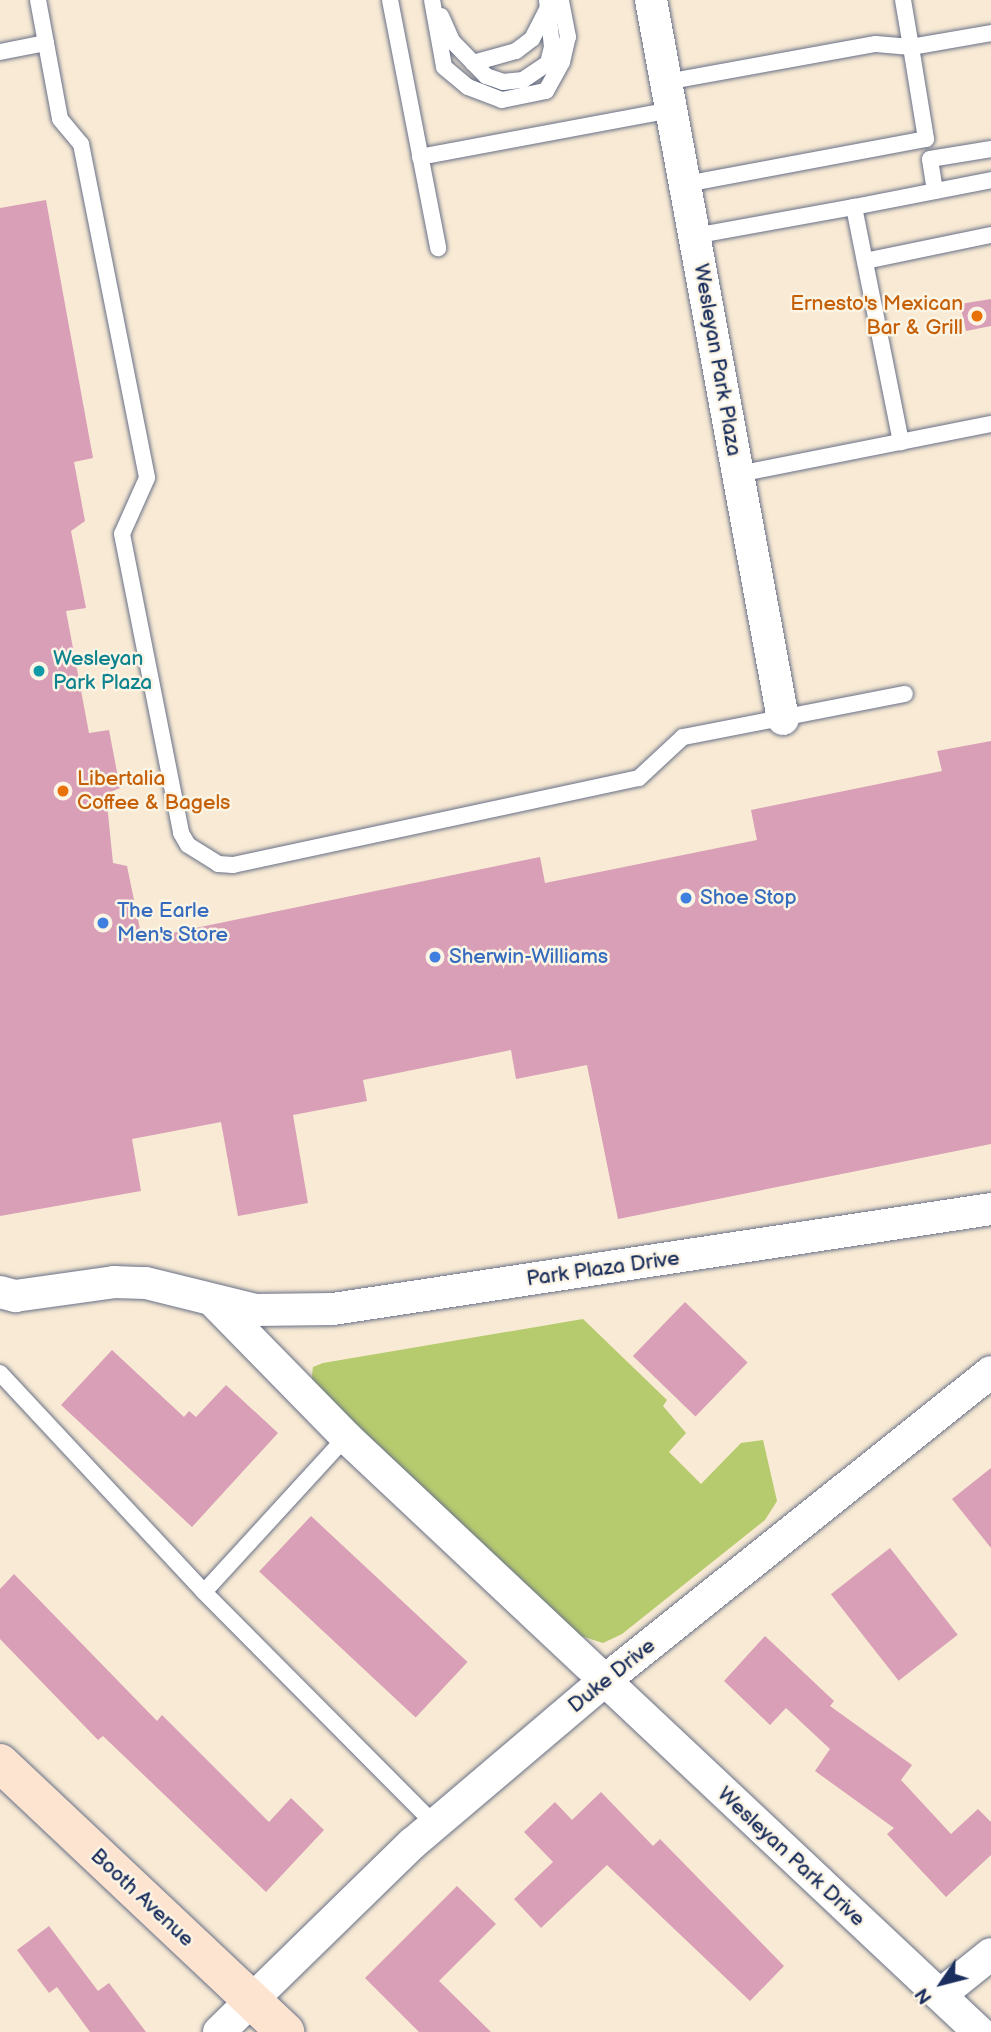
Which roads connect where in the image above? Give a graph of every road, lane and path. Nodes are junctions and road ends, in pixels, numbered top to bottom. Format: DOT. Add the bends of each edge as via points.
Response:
graph roads {
  1 [pos="38,0"];
  2 [pos="390,0"];
  3 [pos="651,0"];
  4 [pos="903,0"];
  5 [pos="552,2"];
  6 [pos="433,5"];
  7 [pos="991,33"];
  8 [pos="46,43"];
  9 [pos="911,47"];
  10 [pos="0,52"];
  11 [pos="473,63"];
  12 [pos="668,96"];
  13 [pos="926,139"];
  14 [pos="991,149"];
  15 [pos="421,157"];
  16 [pos="930,159"];
  17 [pos="991,180"];
  18 [pos="685,184"];
  19 [pos="935,191"];
  20 [pos="854,207"];
  21 [pos="991,235"];
  22 [pos="694,236"];
  23 [pos="438,248"];
  24 [pos="865,261"];
  25 [pos="991,424"];
  26 [pos="901,442"];
  27 [pos="738,474"];
  28 [pos="905,694"];
  29 [pos="783,719"];
  30 [pos="991,1209"];
  31 [pos="0,1292"];
  32 [pos="214,1302"];
  33 [pos="991,1372"];
  34 [pos="0,1373"];
  35 [pos="346,1437"];
  36 [pos="204,1592"];
  37 [pos="604,1681"];
  38 [pos="0,1763"];
  39 [pos="435,1825"];
  40 [pos="991,1954"];
  41 [pos="940,1996"];
  42 [pos="251,2001"];
  43 [pos="219,2032"];
  44 [pos="285,2032"];
  45 [pos="979,2032"];
  1 -- 8 [label="lane"];
  2 -- 15 [label="lane"];
  3 -- 12 [label="street, Wesleyan Park Plaza"];
  4 -- 9 [label="lane"];
  5 -- 6 [label="lane" via="568,37 562,62 546,91 502,100 468,87 444,67"];
  5 -- 11 [label="lane" via="532,39 516,51"];
  5 -- 11 [label="lane" via="552,47 548,63 537,74 503,82 486,76"];
  6 -- 11 [label="lane" via="446,21 452,41"];
  7 -- 9 [label="lane"];
  8 -- 10 [label="lane"];
  8 -- 29 [label="lane" via="60,119 81,144 147,478 122,534 181,833 188,845 218,864 287,853 639,778 683,737"];
  9 -- 12 [label="lane" via="876,44"];
  9 -- 13 [label="lane"];
  12 -- 15 [label="lane"];
  12 -- 18 [label="street, Wesleyan Park Plaza"];
  13 -- 16 [label="lane"];
  13 -- 18 [label="lane"];
  14 -- 16 [label="lane"];
  15 -- 23 [label="lane"];
  16 -- 19 [label="lane"];
  17 -- 19 [label="lane"];
  18 -- 22 [label="street, Wesleyan Park Plaza"];
  19 -- 20 [label="lane"];
  20 -- 22 [label="lane"];
  20 -- 24 [label="lane"];
  21 -- 24 [label="lane"];
  22 -- 27 [label="street, Wesleyan Park Plaza"];
  24 -- 26 [label="lane"];
  25 -- 26 [label="lane"];
  26 -- 27 [label="lane"];
  27 -- 29 [label="street, Wesleyan Park Plaza"];
  28 -- 29 [label="lane"];
  30 -- 32 [label="street, Park Plaza Drive" via="333,1309 255,1310"];
  31 -- 32 [label="street, Park Plaza Drive" via="15,1296 114,1282 146,1283"];
  32 -- 35 [label="street"];
  33 -- 37 [label="street, Duke Drive"];
  34 -- 36 [label="lane"];
  35 -- 36 [label="lane"];
  35 -- 37 [label="street"];
  36 -- 39 [label="lane"];
  37 -- 39 [label="street, Duke Drive"];
  37 -- 41 [label="street, Wesleyan Park Drive"];
  38 -- 42 [label="street, Booth Avenue"];
  39 -- 42 [label="street, Duke Drive"];
  40 -- 41 [label="street"];
  41 -- 45 [label="street, Wesleyan Park Drive"];
  42 -- 43 [label="street, Duke Drive"];
  42 -- 44 [label="street, Booth Avenue"];
}
